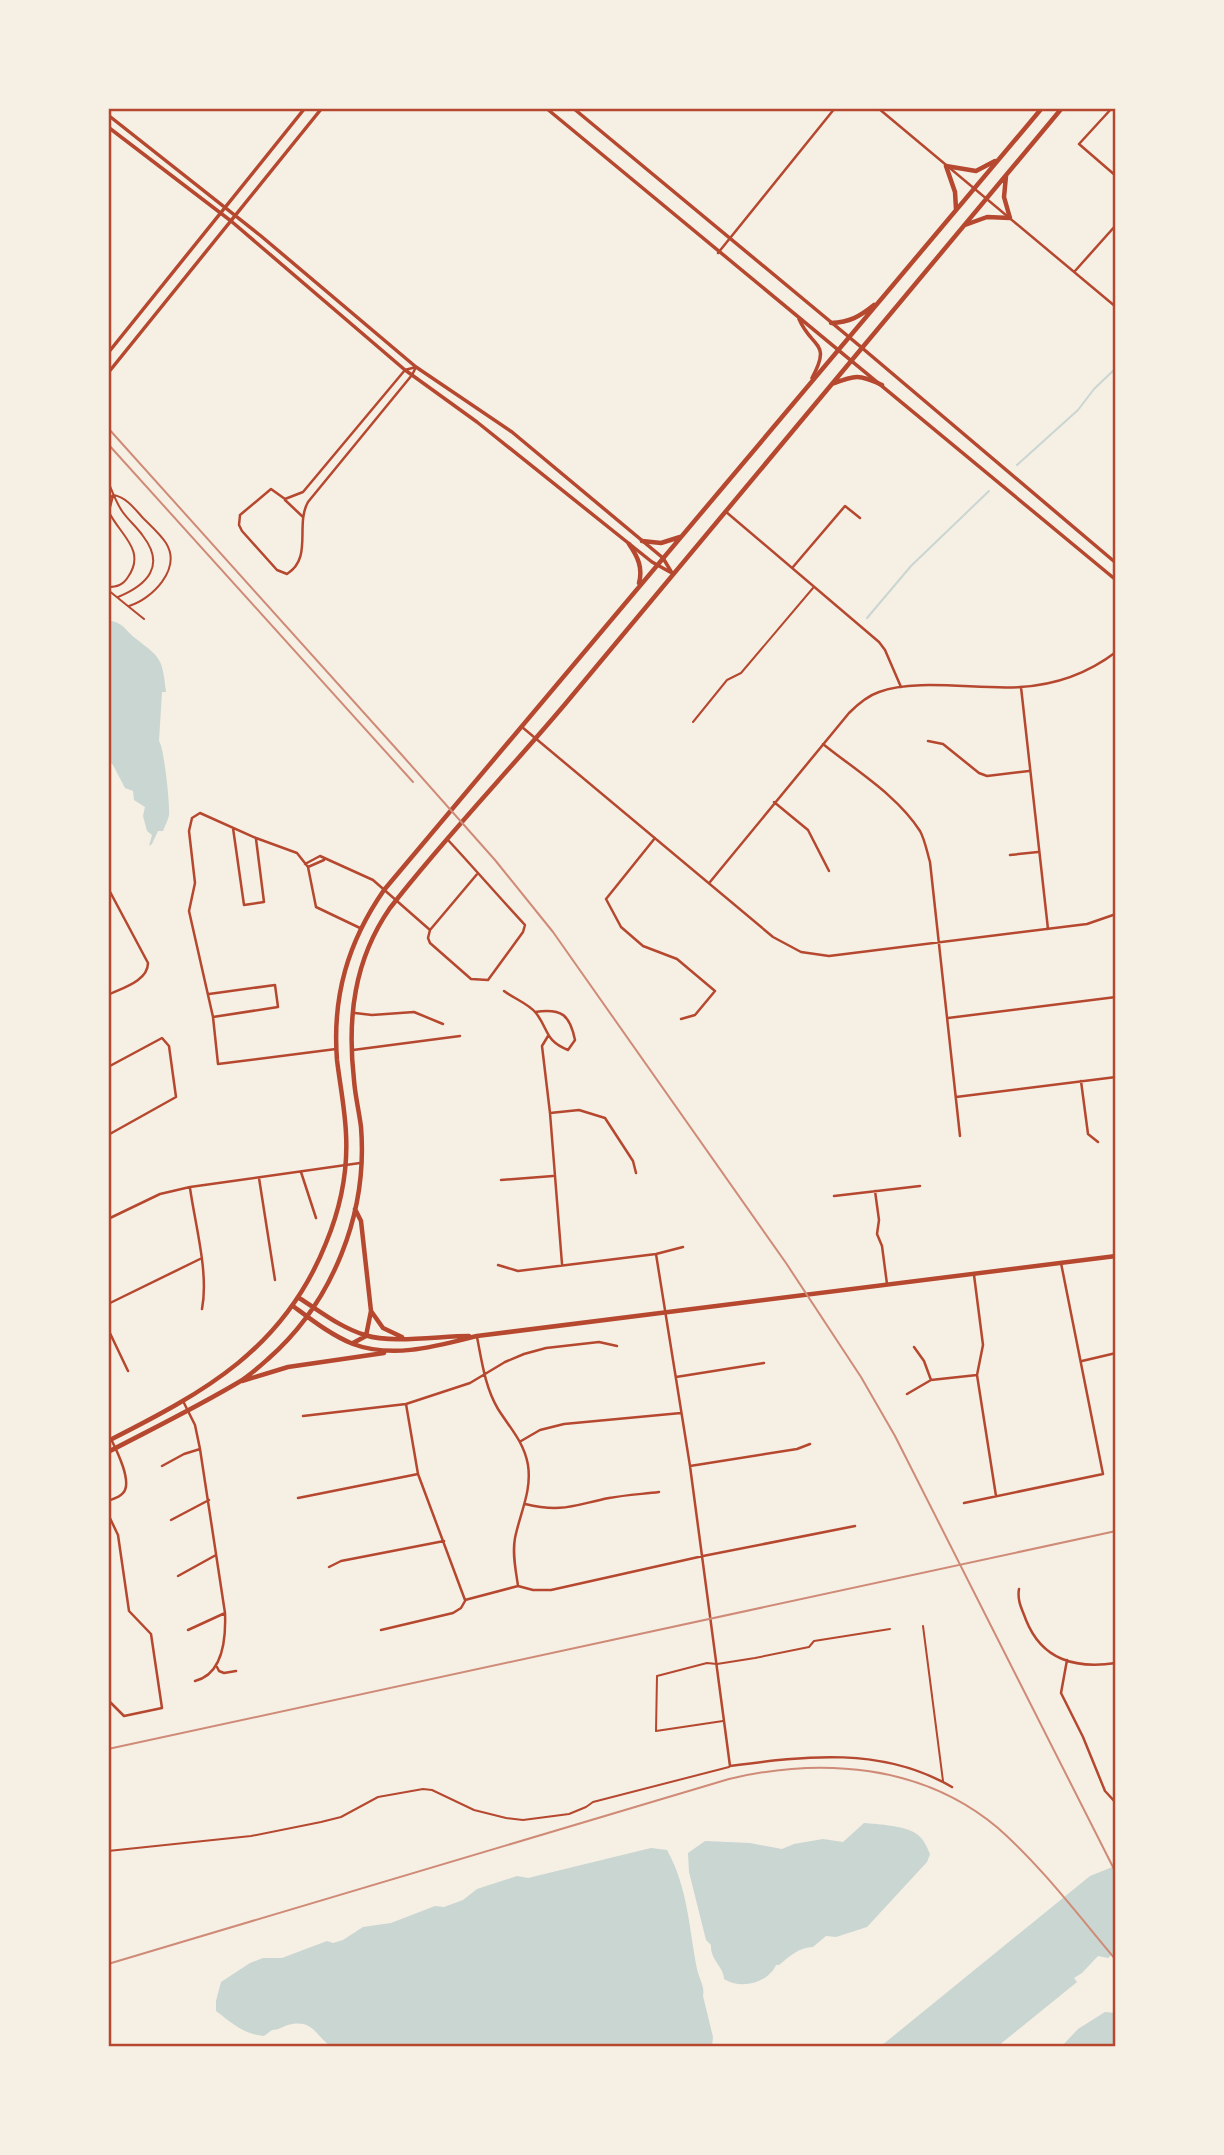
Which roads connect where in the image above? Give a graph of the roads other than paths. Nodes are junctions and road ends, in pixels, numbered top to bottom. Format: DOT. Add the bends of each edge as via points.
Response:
graph roads {
  1 [pos="305,108"];
  2 [pos="322,108"];
  3 [pos="546,108"];
  4 [pos="573,108"];
  5 [pos="835,108"];
  6 [pos="878,108"];
  7 [pos="1042,108"];
  8 [pos="1061,108"];
  9 [pos="1112,108"];
  10 [pos="108,115"];
  11 [pos="108,127"];
  12 [pos="999,159"];
  13 [pos="946,166"];
  14 [pos="1006,175"];
  15 [pos="1115,176"];
  16 [pos="974,189"];
  17 [pos="987,199"];
  18 [pos="226,208"];
  19 [pos="956,210"];
  20 [pos="221,214"];
  21 [pos="236,215"];
  22 [pos="1010,218"];
  23 [pos="231,221"];
  24 [pos="1115,225"];
  25 [pos="964,226"];
  26 [pos="729,239"];
  27 [pos="718,253"];
  28 [pos="1075,271"];
  29 [pos="883,298"];
  30 [pos="1115,307"];
  31 [pos="798,317"];
  32 [pos="831,323"];
  33 [pos="849,338"];
  34 [pos="861,347"];
  35 [pos="839,350"];
  36 [pos="108,353"];
  37 [pos="851,359"];
  38 [pos="416,367"];
  39 [pos="405,370"];
  40 [pos="108,373"];
  41 [pos="412,375"];
  42 [pos="809,384"];
  43 [pos="831,384"];
  44 [pos="882,385"];
  45 [pos="108,481"];
  46 [pos="114,495"];
  47 [pos="285,499"];
  48 [pos="108,500"];
  49 [pos="725,511"];
  50 [pos="303,517"];
  51 [pos="860,519"];
  52 [pos="681,537"];
  53 [pos="642,541"];
  54 [pos="629,544"];
  55 [pos="663,558"];
  56 [pos="1115,563"];
  57 [pos="656,565"];
  58 [pos="793,567"];
  59 [pos="672,573"];
  60 [pos="1115,580"];
  61 [pos="814,586"];
  62 [pos="108,588"];
  63 [pos="636,590"];
  64 [pos="118,597"];
  65 [pos="129,606"];
  66 [pos="144,619"];
  67 [pos="1115,652"];
  68 [pos="901,687"];
  69 [pos="1021,687"];
  70 [pos="693,722"];
  71 [pos="522,727"];
  72 [pos="536,738"];
  73 [pos="928,741"];
  74 [pos="823,744"];
  75 [pos="1030,771"];
  76 [pos="774,802"];
  77 [pos="233,828"];
  78 [pos="256,838"];
  79 [pos="655,838"];
  80 [pos="448,840"];
  81 [pos="1038,852"];
  82 [pos="1010,855"];
  83 [pos="325,860"];
  84 [pos="307,866"];
  85 [pos="830,871"];
  86 [pos="478,873"];
  87 [pos="710,882"];
  88 [pos="108,888"];
  89 [pos="384,890"];
  90 [pos="396,900"];
  91 [pos="1115,914"];
  92 [pos="360,928"];
  93 [pos="1048,929"];
  94 [pos="430,930"];
  95 [pos="939,942"];
  96 [pos="503,991"];
  97 [pos="208,994"];
  98 [pos="108,995"];
  99 [pos="1115,997"];
  100 [pos="535,1012"];
  101 [pos="351,1013"];
  102 [pos="213,1017"];
  103 [pos="948,1018"];
  104 [pos="681,1019"];
  105 [pos="443,1024"];
  106 [pos="460,1036"];
  107 [pos="548,1037"];
  108 [pos="337,1049"];
  109 [pos="352,1050"];
  110 [pos="108,1067"];
  111 [pos="1115,1077"];
  112 [pos="1081,1082"];
  113 [pos="956,1097"];
  114 [pos="550,1113"];
  115 [pos="108,1135"];
  116 [pos="960,1136"];
  117 [pos="1098,1142"];
  118 [pos="360,1163"];
  119 [pos="345,1164"];
  120 [pos="301,1172"];
  121 [pos="636,1173"];
  122 [pos="553,1176"];
  123 [pos="259,1178"];
  124 [pos="501,1180"];
  125 [pos="920,1186"];
  126 [pos="190,1187"];
  127 [pos="876,1191"];
  128 [pos="834,1195"];
  129 [pos="355,1209"];
  130 [pos="316,1218"];
  131 [pos="108,1219"];
  132 [pos="683,1247"];
  133 [pos="656,1254"];
  134 [pos="1115,1256"];
  135 [pos="200,1259"];
  136 [pos="1061,1263"];
  137 [pos="562,1264"];
  138 [pos="498,1265"];
  139 [pos="973,1274"];
  140 [pos="275,1280"];
  141 [pos="887,1285"];
  142 [pos="299,1298"];
  143 [pos="108,1304"];
  144 [pos="293,1306"];
  145 [pos="313,1307"];
  146 [pos="202,1309"];
  147 [pos="371,1311"];
  148 [pos="666,1312"];
  149 [pos="307,1316"];
  150 [pos="108,1329"];
  151 [pos="366,1336"];
  152 [pos="477,1336"];
  153 [pos="406,1339"];
  154 [pos="352,1344"];
  155 [pos="617,1346"];
  156 [pos="914,1347"];
  157 [pos="390,1352"];
  158 [pos="1115,1353"];
  159 [pos="1082,1361"];
  160 [pos="764,1363"];
  161 [pos="128,1371"];
  162 [pos="977,1375"];
  163 [pos="484,1376"];
  164 [pos="676,1377"];
  165 [pos="931,1380"];
  166 [pos="241,1381"];
  167 [pos="907,1394"];
  168 [pos="183,1401"];
  169 [pos="406,1404"];
  170 [pos="188,1410"];
  171 [pos="681,1413"];
  172 [pos="303,1416"];
  173 [pos="110,1440"];
  174 [pos="521,1440"];
  175 [pos="810,1444"];
  176 [pos="116,1449"];
  177 [pos="200,1449"];
  178 [pos="108,1452"];
  179 [pos="162,1466"];
  180 [pos="690,1466"];
  181 [pos="418,1474"];
  182 [pos="659,1492"];
  183 [pos="996,1496"];
  184 [pos="298,1498"];
  185 [pos="209,1500"];
  186 [pos="108,1502"];
  187 [pos="964,1503"];
  188 [pos="525,1504"];
  189 [pos="108,1514"];
  190 [pos="171,1520"];
  191 [pos="855,1526"];
  192 [pos="444,1541"];
  193 [pos="216,1555"];
  194 [pos="703,1556"];
  195 [pos="329,1567"];
  196 [pos="178,1576"];
  197 [pos="518,1586"];
  198 [pos="1019,1589"];
  199 [pos="465,1600"];
  200 [pos="225,1613"];
  201 [pos="923,1626"];
  202 [pos="890,1629"];
  203 [pos="188,1630"];
  204 [pos="382,1630"];
  205 [pos="1067,1660"];
  206 [pos="717,1664"];
  207 [pos="1115,1664"];
  208 [pos="217,1667"];
  209 [pos="236,1671"];
  210 [pos="195,1681"];
  211 [pos="108,1700"];
  212 [pos="724,1720"];
  213 [pos="730,1766"];
  214 [pos="943,1782"];
  215 [pos="952,1787"];
  216 [pos="1115,1803"];
  217 [pos="108,1851"];
  1 -- 18 [label="main road"];
  2 -- 21 [label="main road"];
  3 -- 27 [label="main road"];
  4 -- 26 [label="main road"];
  5 -- 26 [label="street"];
  6 -- 13 [label="street"];
  7 -- 12 [label="main road"];
  8 -- 14 [label="main road"];
  9 -- 15 [label="street" via="1079,144"];
  10 -- 18 [label="main road"];
  11 -- 20 [label="main road"];
  12 -- 13 [label="main road" via="976,171"];
  12 -- 16 [label="main road"];
  13 -- 16 [label="street"];
  13 -- 19 [label="main road" via="956,192"];
  14 -- 17 [label="main road"];
  14 -- 22 [label="main road" via="1004,197"];
  16 -- 17 [label="street"];
  16 -- 19 [label="main road"];
  17 -- 22 [label="street"];
  17 -- 25 [label="main road"];
  18 -- 20 [label="main road"];
  18 -- 21 [label="main road"];
  19 -- 29 [label="main road"];
  20 -- 23 [label="main road"];
  20 -- 36 [label="main road"];
  21 -- 23 [label="main road"];
  21 -- 38 [label="main road"];
  22 -- 25 [label="main road" via="987,217"];
  22 -- 28 [label="street"];
  23 -- 39 [label="main road"];
  23 -- 40 [label="main road"];
  24 -- 28 [label="street"];
  25 -- 34 [label="main road"];
  26 -- 27 [label="street"];
  26 -- 32 [label="main road"];
  27 -- 31 [label="main road"];
  28 -- 30 [label="street"];
  29 -- 32 [label="main road" via="858,318"];
  29 -- 33 [label="main road"];
  31 -- 35 [label="main road"];
  31 -- 42 [label="main road" via="821,353"];
  32 -- 33 [label="main road"];
  33 -- 34 [label="main road"];
  33 -- 35 [label="main road"];
  34 -- 37 [label="main road"];
  34 -- 56 [label="main road"];
  35 -- 37 [label="main road"];
  35 -- 42 [label="main road"];
  37 -- 43 [label="main road"];
  37 -- 44 [label="main road"];
  38 -- 39 [label="street"];
  38 -- 41 [label="street"];
  38 -- 53 [label="main road" via="512,432"];
  39 -- 41 [label="main road"];
  39 -- 47 [label="street" via="303,492"];
  41 -- 50 [label="street" via="311,499"];
  41 -- 54 [label="main road"];
  42 -- 52 [label="main road"];
  43 -- 44 [label="main road" via="855,375"];
  43 -- 49 [label="main road"];
  44 -- 60 [label="main road"];
  45 -- 46 [label="lane"];
  46 -- 48 [label="lane"];
  46 -- 62 [label="lane" via="109,512 128,538 135,560 125,582"];
  46 -- 64 [label="lane" via="144,537 154,561 141,584"];
  46 -- 65 [label="lane" via="132,506 164,540 169,552 163,581"];
  47 -- 50 [label="street"];
  47 -- 50 [label="street" via="271,489 238,519 242,531 283,573 292,571 300,561"];
  49 -- 58 [label="street"];
  49 -- 59 [label="main road"];
  51 -- 58 [label="street" via="845,506"];
  52 -- 53 [label="main road" via="662,543"];
  52 -- 55 [label="main road"];
  53 -- 55 [label="main road"];
  54 -- 57 [label="main road"];
  54 -- 63 [label="main road" via="641,569"];
  55 -- 57 [label="main road"];
  55 -- 59 [label="main road"];
  57 -- 59 [label="main road"];
  57 -- 63 [label="main road"];
  58 -- 61 [label="street"];
  59 -- 72 [label="main road"];
  61 -- 68 [label="street" via="879,642"];
  61 -- 70 [label="lane"];
  62 -- 64 [label="lane"];
  63 -- 71 [label="main road"];
  64 -- 65 [label="lane"];
  65 -- 66 [label="lane"];
  67 -- 69 [label="street" via="1084,673"];
  68 -- 69 [label="street"];
  68 -- 74 [label="street" via="862,700"];
  69 -- 75 [label="street"];
  71 -- 72 [label="street"];
  71 -- 89 [label="main road"];
  72 -- 79 [label="street"];
  72 -- 80 [label="main road"];
  73 -- 75 [label="street" via="943,744 986,776"];
  74 -- 76 [label="street"];
  74 -- 95 [label="street" via="891,799 922,834 930,862"];
  75 -- 81 [label="street"];
  76 -- 85 [label="street" via="808,830"];
  76 -- 87 [label="street"];
  77 -- 78 [label="street"];
  77 -- 78 [label="street" via="244,905 264,902"];
  77 -- 97 [label="street" via="200,813 191,818 195,883 189,911"];
  78 -- 84 [label="street" via="296,853"];
  79 -- 87 [label="street"];
  79 -- 104 [label="street" via="606,899 621,927 643,946 677,959 715,991 695,1015"];
  80 -- 86 [label="street"];
  80 -- 90 [label="main road"];
  81 -- 82 [label="street"];
  81 -- 93 [label="street"];
  83 -- 84 [label="street"];
  83 -- 84 [label="street" via="320,856"];
  83 -- 89 [label="street" via="373,880"];
  84 -- 92 [label="street" via="316,907"];
  86 -- 94 [label="street"];
  86 -- 94 [label="street" via="524,925 488,980 471,979 430,943"];
  87 -- 95 [label="street" via="774,937 801,952 829,956"];
  88 -- 98 [label="street" via="148,963 143,977"];
  89 -- 90 [label="street"];
  89 -- 92 [label="main road"];
  90 -- 94 [label="street"];
  90 -- 101 [label="main road" via="362,961"];
  91 -- 93 [label="street" via="1087,924"];
  92 -- 108 [label="main road" via="339,989"];
  93 -- 95 [label="street"];
  95 -- 103 [label="street"];
  96 -- 100 [label="street"];
  97 -- 102 [label="street"];
  97 -- 102 [label="street" via="275,985 278,1007"];
  99 -- 103 [label="street"];
  100 -- 107 [label="street"];
  100 -- 107 [label="street" via="563,1014 572,1023 575,1040 568,1050"];
  101 -- 105 [label="street" via="414,1012"];
  101 -- 109 [label="main road"];
  102 -- 108 [label="street" via="218,1064"];
  103 -- 113 [label="street"];
  106 -- 109 [label="street"];
  107 -- 114 [label="street" via="542,1046"];
  108 -- 119 [label="main road"];
  109 -- 118 [label="main road"];
  110 -- 115 [label="street" via="162,1038 169,1046 176,1097"];
  111 -- 112 [label="street"];
  112 -- 113 [label="street"];
  112 -- 117 [label="street" via="1088,1134"];
  113 -- 116 [label="street"];
  114 -- 121 [label="street" via="579,1110 605,1118"];
  114 -- 122 [label="street"];
  118 -- 119 [label="street"];
  118 -- 129 [label="main road"];
  119 -- 120 [label="street"];
  119 -- 142 [label="main road" via="331,1230"];
  120 -- 123 [label="street"];
  120 -- 130 [label="street"];
  122 -- 124 [label="street"];
  122 -- 137 [label="street"];
  123 -- 126 [label="street"];
  123 -- 140 [label="street"];
  125 -- 127 [label="street"];
  126 -- 131 [label="street" via="160,1194"];
  126 -- 135 [label="street"];
  127 -- 128 [label="street"];
  127 -- 141 [label="street" via="877,1234"];
  129 -- 145 [label="main road" via="335,1269"];
  129 -- 147 [label="main road" via="361,1221"];
  132 -- 133 [label="street"];
  133 -- 137 [label="street"];
  133 -- 148 [label="street"];
  134 -- 136 [label="main road"];
  135 -- 143 [label="street"];
  135 -- 146 [label="street"];
  136 -- 139 [label="main road"];
  136 -- 159 [label="street"];
  137 -- 138 [label="street" via="518,1270"];
  139 -- 141 [label="main road"];
  139 -- 162 [label="street" via="983,1345"];
  141 -- 148 [label="main road"];
  142 -- 144 [label="main road"];
  142 -- 145 [label="main road"];
  144 -- 149 [label="main road"];
  144 -- 168 [label="main road" via="240,1363"];
  145 -- 149 [label="main road"];
  145 -- 151 [label="main road"];
  147 -- 151 [label="main road"];
  147 -- 153 [label="main road" via="383,1328"];
  148 -- 152 [label="main road"];
  148 -- 164 [label="street"];
  149 -- 154 [label="main road"];
  149 -- 166 [label="main road" via="288,1340"];
  150 -- 161 [label="street"];
  151 -- 153 [label="main road"];
  151 -- 154 [label="main road"];
  152 -- 153 [label="main road"];
  152 -- 157 [label="main road"];
  152 -- 163 [label="street"];
  154 -- 157 [label="main road"];
  155 -- 163 [label="street" via="599,1342 546,1348 524,1354"];
  156 -- 165 [label="street"];
  157 -- 166 [label="main road" via="288,1367"];
  158 -- 159 [label="street"];
  159 -- 183 [label="street" via="1103,1474"];
  160 -- 164 [label="street"];
  162 -- 165 [label="street"];
  162 -- 183 [label="street"];
  163 -- 169 [label="street"];
  163 -- 174 [label="street" via="498,1409"];
  164 -- 171 [label="street"];
  165 -- 167 [label="street"];
  166 -- 170 [label="main road"];
  168 -- 170 [label="street"];
  168 -- 173 [label="main road"];
  169 -- 172 [label="street"];
  169 -- 181 [label="street"];
  170 -- 176 [label="main road"];
  170 -- 177 [label="street"];
  171 -- 174 [label="street" via="564,1424"];
  171 -- 180 [label="street"];
  173 -- 176 [label="street"];
  174 -- 188 [label="street" via="528,1465"];
  175 -- 180 [label="street"];
  176 -- 178 [label="main road"];
  176 -- 186 [label="street" via="126,1490"];
  177 -- 179 [label="street"];
  177 -- 185 [label="street"];
  180 -- 194 [label="street"];
  181 -- 184 [label="street"];
  181 -- 192 [label="street"];
  182 -- 188 [label="street" via="564,1509"];
  183 -- 187 [label="street"];
  185 -- 190 [label="street"];
  185 -- 193 [label="street"];
  188 -- 197 [label="street" via="515,1540"];
  189 -- 211 [label="street" via="117,1535 130,1611 151,1634 162,1708 124,1716"];
  191 -- 194 [label="street"];
  192 -- 195 [label="street"];
  192 -- 199 [label="street"];
  193 -- 196 [label="street"];
  193 -- 200 [label="street"];
  194 -- 197 [label="street" via="551,1590"];
  194 -- 206 [label="street"];
  197 -- 199 [label="street"];
  198 -- 205 [label="street" via="1017,1598 1031,1632 1044,1650"];
  199 -- 204 [label="street" via="453,1613"];
  200 -- 203 [label="street"];
  200 -- 208 [label="street" via="226,1636"];
  201 -- 214 [label="lane"];
  202 -- 206 [label="lane"];
  205 -- 207 [label="street" via="1096,1666"];
  205 -- 216 [label="street" via="1060,1693 1104,1791"];
  206 -- 212 [label="street"];
  206 -- 212 [label="lane" via="657,1676 656,1731"];
  208 -- 209 [label="street" via="224,1673"];
  208 -- 210 [label="street"];
  212 -- 213 [label="street"];
  213 -- 214 [label="street" via="807,1756 846,1757 883,1762"];
  213 -- 217 [label="lane" via="593,1802 569,1814 536,1819 474,1810 422,1789 378,1797 341,1817 251,1836"];
  214 -- 215 [label="street"];
}
